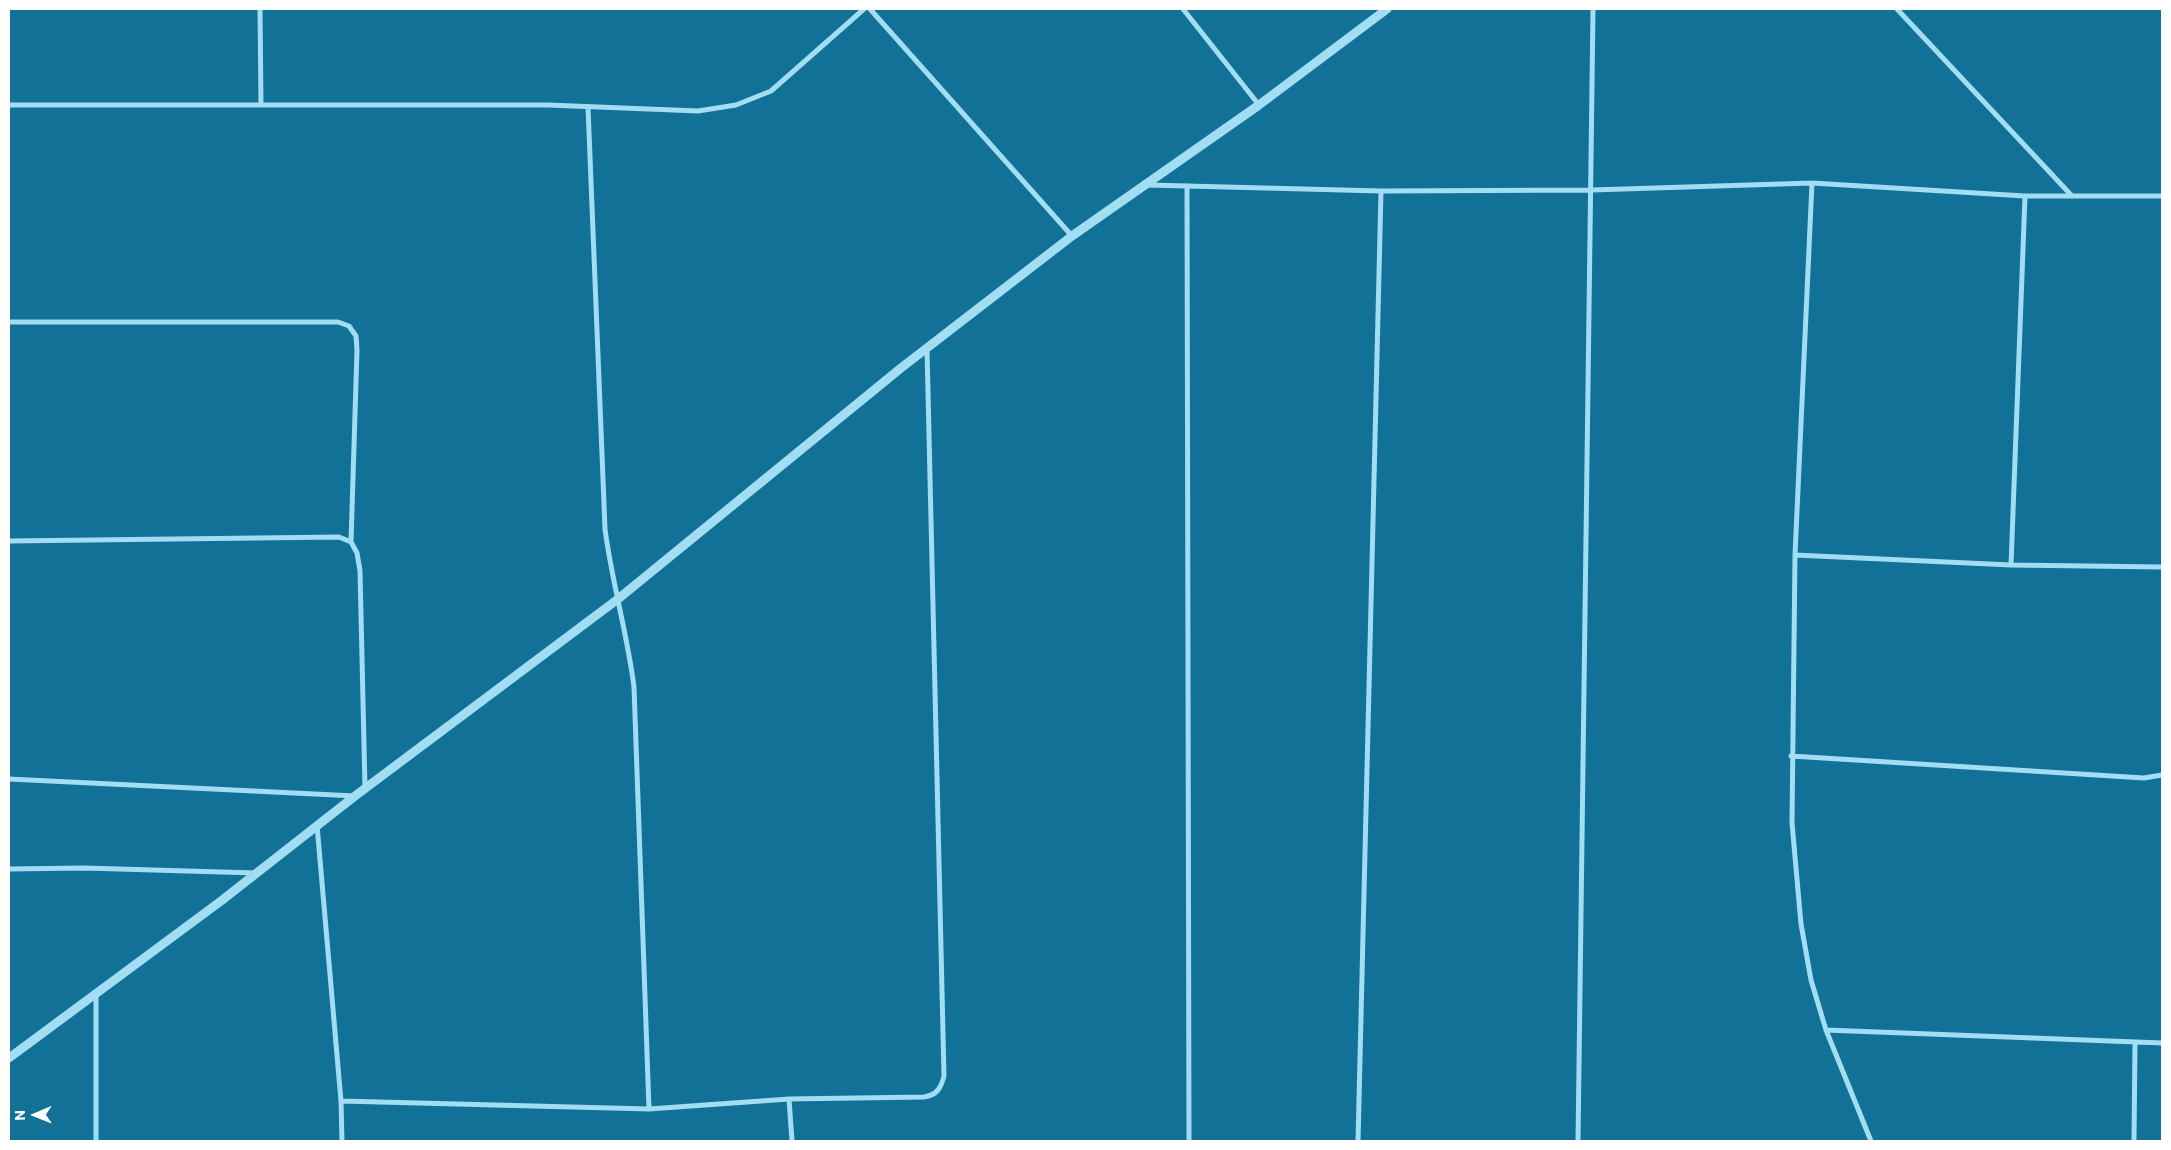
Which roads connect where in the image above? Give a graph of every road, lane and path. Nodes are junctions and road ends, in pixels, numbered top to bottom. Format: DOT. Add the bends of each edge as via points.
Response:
graph roads {
  1 [pos="260,9"];
  2 [pos="864,9"];
  3 [pos="870,9"];
  4 [pos="1183,9"];
  5 [pos="1593,9"];
  6 [pos="1897,9"];
  7 [pos="1383,10"];
  8 [pos="9,105"];
  9 [pos="261,105"];
  10 [pos="1259,105"];
  11 [pos="588,107"];
  12 [pos="1812,183"];
  13 [pos="1145,184"];
  14 [pos="1187,186"];
  15 [pos="1592,190"];
  16 [pos="1382,191"];
  17 [pos="2025,196"];
  18 [pos="2072,196"];
  19 [pos="2162,196"];
  20 [pos="1072,236"];
  21 [pos="9,322"];
  22 [pos="927,348"];
  23 [pos="9,541"];
  24 [pos="351,542"];
  25 [pos="1795,555"];
  26 [pos="2011,565"];
  27 [pos="2162,567"];
  28 [pos="618,599"];
  29 [pos="1791,756"];
  30 [pos="2162,775"];
  31 [pos="9,779"];
  32 [pos="365,788"];
  33 [pos="355,796"];
  34 [pos="317,825"];
  35 [pos="9,869"];
  36 [pos="256,873"];
  37 [pos="96,993"];
  38 [pos="1826,1030"];
  39 [pos="2135,1042"];
  40 [pos="2162,1043"];
  41 [pos="9,1058"];
  42 [pos="789,1099"];
  43 [pos="341,1101"];
  44 [pos="649,1109"];
  45 [pos="96,1141"];
  46 [pos="342,1141"];
  47 [pos="792,1141"];
  48 [pos="1189,1141"];
  49 [pos="1358,1141"];
  50 [pos="1578,1141"];
  51 [pos="1871,1141"];
  52 [pos="2134,1141"];
  1 -- 9 [label="street"];
  2 -- 11 [label="street" via="771,91 736,105 698,111"];
  3 -- 20 [label="street"];
  4 -- 10 [label="street"];
  5 -- 15 [label="street"];
  6 -- 18 [label="street"];
  7 -- 10 [label="street"];
  8 -- 9 [label="street"];
  9 -- 11 [label="street"];
  10 -- 13 [label="street"];
  11 -- 28 [label="street" via="605,529"];
  12 -- 15 [label="street"];
  12 -- 17 [label="street"];
  12 -- 25 [label="street"];
  13 -- 14 [label="street"];
  13 -- 20 [label="street"];
  14 -- 16 [label="street"];
  14 -- 48 [label="street"];
  15 -- 16 [label="street"];
  15 -- 50 [label="street"];
  16 -- 49 [label="street"];
  17 -- 18 [label="street"];
  17 -- 26 [label="street"];
  18 -- 19 [label="street"];
  20 -- 22 [label="street"];
  21 -- 24 [label="street" via="338,322 349,326 356,336 357,350"];
  22 -- 28 [label="street"];
  22 -- 42 [label="street" via="944,1076 932,1095"];
  23 -- 24 [label="street" via="338,537"];
  24 -- 32 [label="street" via="360,571"];
  25 -- 26 [label="street"];
  25 -- 29 [label="street"];
  26 -- 27 [label="street"];
  28 -- 32 [label="street"];
  28 -- 44 [label="street" via="634,686"];
  29 -- 30 [label="street" via="2144,778"];
  29 -- 38 [label="street" via="1792,824 1801,924 1810,980"];
  31 -- 33 [label="street"];
  32 -- 33 [label="street"];
  33 -- 34 [label="street"];
  34 -- 36 [label="street"];
  34 -- 43 [label="street"];
  35 -- 36 [label="street"];
  36 -- 37 [label="street"];
  37 -- 41 [label="street"];
  37 -- 45 [label="street"];
  38 -- 39 [label="street"];
  38 -- 51 [label="street"];
  39 -- 40 [label="street"];
  39 -- 52 [label="street"];
  42 -- 44 [label="street"];
  42 -- 47 [label="street"];
  43 -- 44 [label="street"];
  43 -- 46 [label="street"];
}
